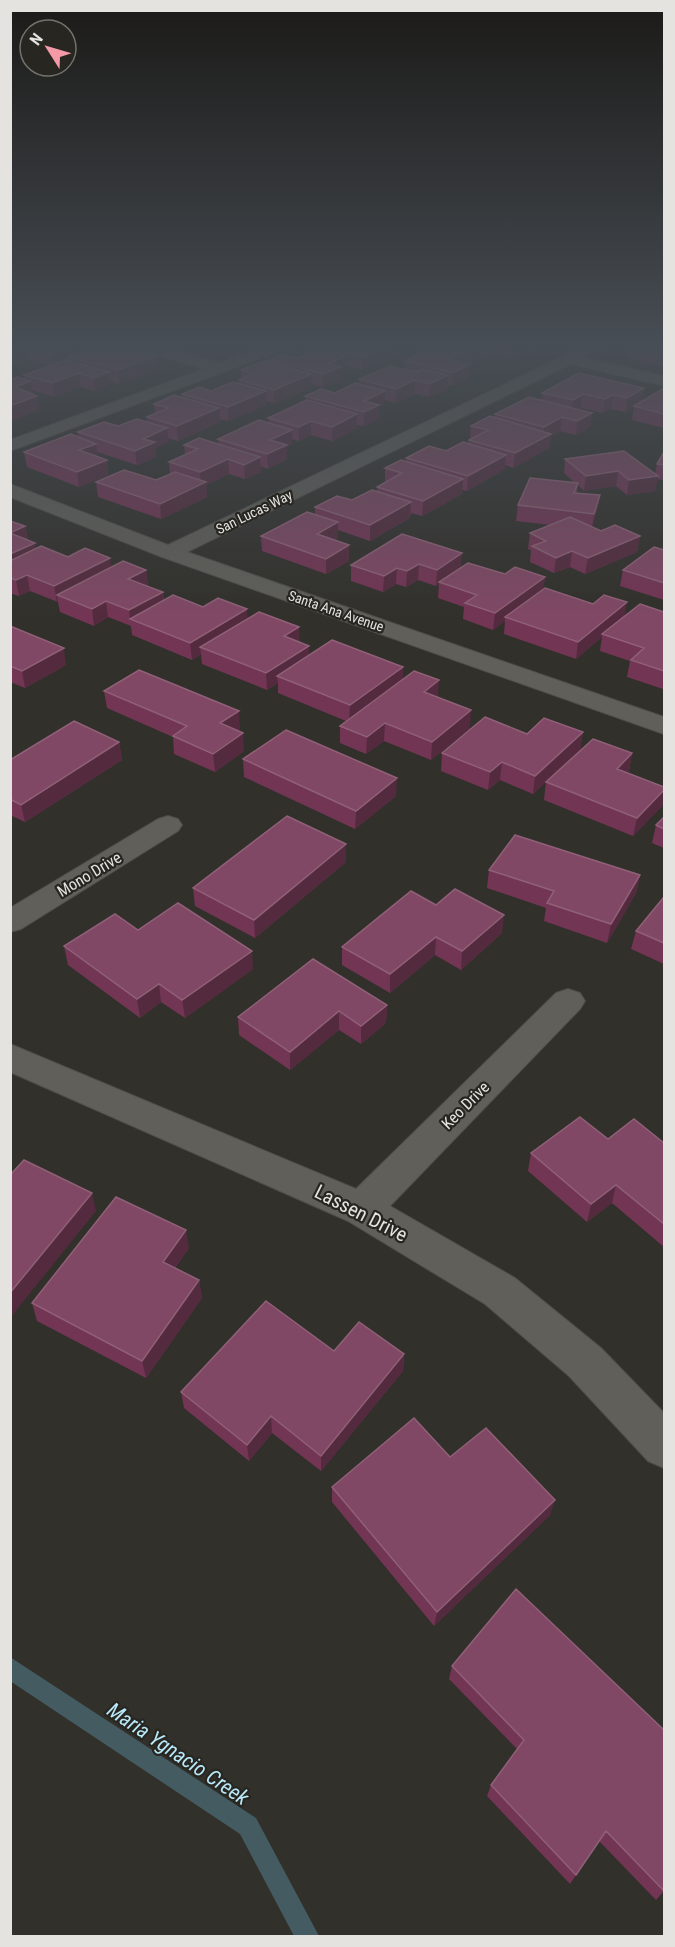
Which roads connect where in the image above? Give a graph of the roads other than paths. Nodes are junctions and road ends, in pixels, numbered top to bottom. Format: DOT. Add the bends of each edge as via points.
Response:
graph roads {
  1 [pos="37,436"];
  2 [pos="410,436"];
  3 [pos="10,446"];
  4 [pos="10,490"];
  5 [pos="169,553"];
  6 [pos="664,726"];
  7 [pos="168,825"];
  8 [pos="10,922"];
  9 [pos="568,1001"];
  10 [pos="10,1057"];
  11 [pos="362,1209"];
  12 [pos="664,1445"];
  1 -- 3 [label="street"];
  2 -- 5 [label="street, San Lucas Way"];
  4 -- 5 [label="street, Santa Ana Avenue"];
  5 -- 6 [label="street, Santa Ana Avenue"];
  7 -- 8 [label="street, Mono Drive"];
  9 -- 11 [label="street, Keo Drive"];
  10 -- 11 [label="street, Lassen Drive"];
  11 -- 12 [label="street, Lassen Drive" via="500,1292 585,1362"];
}
